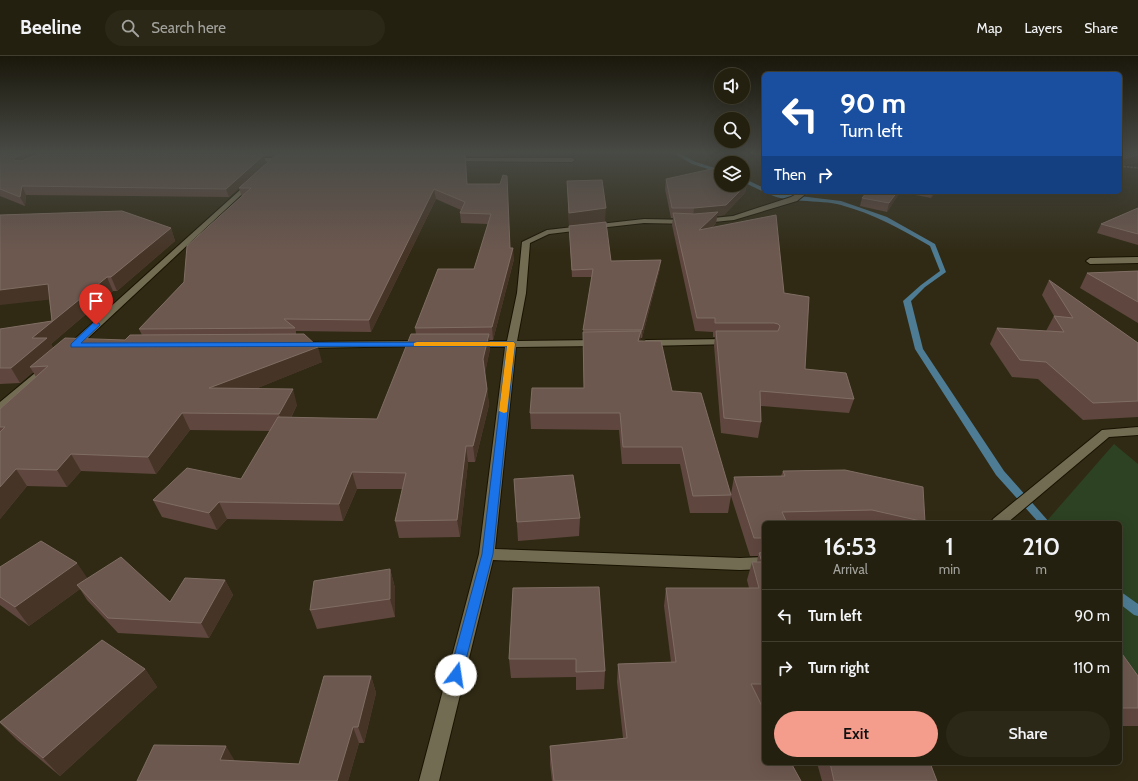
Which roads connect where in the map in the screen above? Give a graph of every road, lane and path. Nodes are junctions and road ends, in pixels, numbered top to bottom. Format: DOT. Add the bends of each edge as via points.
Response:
graph roads {
  1 [pos="248,186"];
  2 [pos="802,194"];
  3 [pos="1138,260"];
  4 [pos="1090,261"];
  5 [pos="739,342"];
  6 [pos="606,343"];
  7 [pos="637,343"];
  8 [pos="432,344"];
  9 [pos="463,344"];
  10 [pos="511,344"];
  11 [pos="288,345"];
  12 [pos="73,346"];
  13 [pos="89,346"];
  14 [pos="62,355"];
  15 [pos="45,370"];
  16 [pos="0,408"];
  17 [pos="1138,431"];
  18 [pos="1000,521"];
  19 [pos="487,554"];
  20 [pos="762,563"];
  21 [pos="429,781"];
  1 -- 12 [label="street"];
  2 -- 10 [label="street" via="794,199 734,218 693,222 644,221 598,226 547,232 526,242 524,282"];
  3 -- 4 [label="street"];
  5 -- 7 [label="street"];
  6 -- 10 [label="street"];
  8 -- 11 [label="street"];
  9 -- 10 [label="street"];
  10 -- 19 [label="street"];
  12 -- 13 [label="street"];
  12 -- 14 [label="street"];
  15 -- 16 [label="street"];
  17 -- 18 [label="street" via="1106,433"];
  19 -- 20 [label="street"];
  19 -- 21 [label="street"];
}
